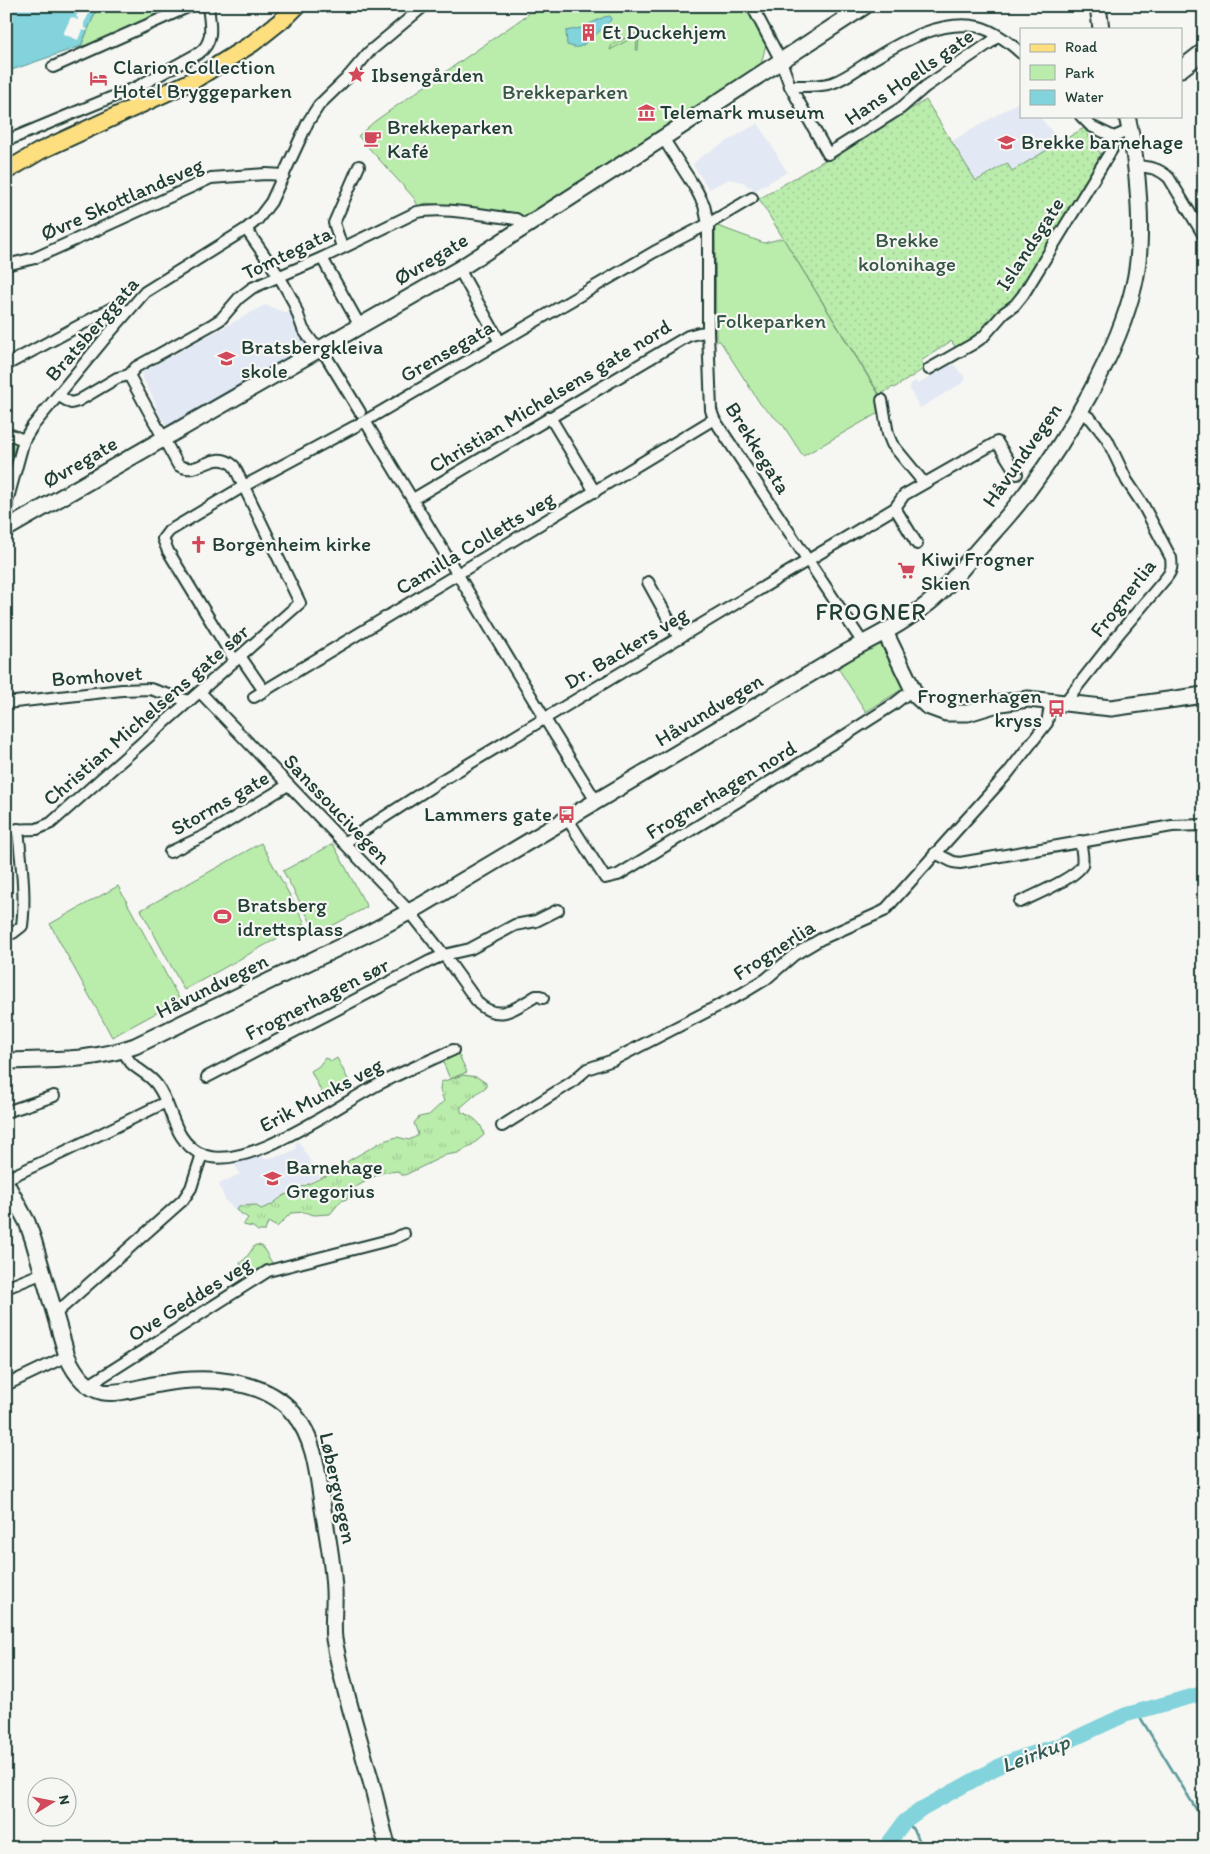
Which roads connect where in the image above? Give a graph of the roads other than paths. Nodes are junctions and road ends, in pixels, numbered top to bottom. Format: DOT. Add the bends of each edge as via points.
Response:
graph roads {
  1 [pos="190,6"];
  2 [pos="208,6"];
  3 [pos="297,6"];
  4 [pos="424,6"];
  5 [pos="752,6"];
  6 [pos="865,6"];
  7 [pos="1098,6"];
  8 [pos="843,12"];
  9 [pos="1101,28"];
  10 [pos="997,36"];
  11 [pos="1204,51"];
  12 [pos="1020,52"];
  13 [pos="781,61"];
  14 [pos="53,67"];
  15 [pos="1182,68"];
  16 [pos="790,86"];
  17 [pos="1083,118"];
  18 [pos="1129,123"];
  19 [pos="1114,137"];
  20 [pos="663,138"];
  21 [pos="6,141"];
  22 [pos="359,166"];
  23 [pos="1136,166"];
  24 [pos="6,171"];
  25 [pos="284,175"];
  26 [pos="752,198"];
  27 [pos="708,224"];
  28 [pos="526,225"];
  29 [pos="246,229"];
  30 [pos="1204,236"];
  31 [pos="342,247"];
  32 [pos="322,258"];
  33 [pos="6,264"];
  34 [pos="459,269"];
  35 [pos="279,276"];
  36 [pos="127,312"];
  37 [pos="360,326"];
  38 [pos="708,332"];
  39 [pos="500,342"];
  40 [pos="322,348"];
  41 [pos="6,364"];
  42 [pos="930,369"];
  43 [pos="129,375"];
  44 [pos="59,396"];
  45 [pos="882,400"];
  46 [pos="1080,411"];
  47 [pos="363,416"];
  48 [pos="550,417"];
  49 [pos="714,419"];
  50 [pos="6,433"];
  51 [pos="164,439"];
  52 [pos="24,440"];
  53 [pos="1017,474"];
  54 [pos="924,483"];
  55 [pos="244,486"];
  56 [pos="596,492"];
  57 [pos="413,499"];
  58 [pos="895,508"];
  59 [pos="9,528"];
  60 [pos="917,544"];
  61 [pos="808,560"];
  62 [pos="458,574"];
  63 [pos="648,582"];
  64 [pos="885,632"];
  65 [pos="679,638"];
  66 [pos="863,643"];
  67 [pos="237,658"];
  68 [pos="912,690"];
  69 [pos="264,691"];
  70 [pos="200,692"];
  71 [pos="1204,695"];
  72 [pos="254,697"];
  73 [pos="190,701"];
  74 [pos="1058,701"];
  75 [pos="6,703"];
  76 [pos="545,719"];
  77 [pos="288,785"];
  78 [pos="596,801"];
  79 [pos="567,818"];
  80 [pos="1204,825"];
  81 [pos="18,829"];
  82 [pos="6,830"];
  83 [pos="1080,841"];
  84 [pos="344,843"];
  85 [pos="170,852"];
  86 [pos="935,852"];
  87 [pos="1020,902"];
  88 [pos="558,910"];
  89 [pos="410,912"];
  90 [pos="13,932"];
  91 [pos="444,955"];
  92 [pos="543,998"];
  93 [pos="122,1050"];
  94 [pos="454,1050"];
  95 [pos="6,1061"];
  96 [pos="207,1077"];
  97 [pos="54,1096"];
  98 [pos="166,1102"];
  99 [pos="6,1112"];
  100 [pos="502,1126"];
  101 [pos="202,1154"];
  102 [pos="6,1179"];
  103 [pos="6,1183"];
  104 [pos="404,1234"];
  105 [pos="43,1273"];
  106 [pos="6,1288"];
  107 [pos="55,1314"];
  108 [pos="67,1356"];
  109 [pos="6,1385"];
  110 [pos="89,1385"];
  111 [pos="388,1848"];
  1 -- 14 [label="street"];
  2 -- 21 [label="street" via="210,39 199,53 139,86"];
  3 -- 24 [label="main road" via="239,52 194,80 40,150"];
  4 -- 25 [label="street, Bratsberggata" via="369,52 319,104"];
  5 -- 13 [label="street, Hans Hoells gate"];
  6 -- 8 [label="main road, Øvregate"];
  7 -- 9 [label="main road"];
  8 -- 13 [label="main road, Øvregate"];
  10 -- 12 [label="street"];
  10 -- 16 [label="street" via="979,27 968,26 932,31 901,42 832,82"];
  10 -- 16 [label="street, Hans Hoells gate" via="901,108 828,154"];
  11 -- 15 [label="main road"];
  13 -- 16 [label="street, Hans Hoells gate"];
  13 -- 20 [label="main road, Øvregate"];
  17 -- 19 [label="street" via="1091,126"];
  18 -- 19 [label="street"];
  18 -- 23 [label="main road, Håvundvegen"];
  19 -- 42 [label="street, Islandsgate" via="1112,150 1023,295 983,337"];
  20 -- 27 [label="street, Brekkegata" via="697,191"];
  20 -- 28 [label="main road, Øvregate"];
  22 -- 31 [label="street" via="334,223"];
  23 -- 30 [label="street" via="1154,168 1169,178"];
  23 -- 46 [label="main road, Håvundvegen" via="1139,240 1134,285 1114,341"];
  25 -- 29 [label="street, Bratsberggata" via="271,202"];
  25 -- 33 [label="street, Øvre Skottlandsveg" via="211,178 35,258"];
  26 -- 27 [label="street, Grensegata"];
  27 -- 38 [label="street, Brekkegata"];
  27 -- 39 [label="street, Grensegata"];
  28 -- 31 [label="street, Tomtegata" via="516,219 426,210"];
  28 -- 34 [label="main road, Øvregate"];
  29 -- 35 [label="street"];
  29 -- 36 [label="street, Bratsberggata" via="151,287"];
  31 -- 32 [label="street, Tomtegata"];
  32 -- 35 [label="street, Tomtegata"];
  32 -- 37 [label="street"];
  34 -- 37 [label="main road, Øvregate"];
  34 -- 39 [label="street"];
  35 -- 40 [label="street" via="303,329 313,344"];
  35 -- 43 [label="street, Tomtegata" via="252,288 221,319 136,367"];
  36 -- 41 [label="street" via="114,307"];
  36 -- 44 [label="street, Bratsberggata"];
  37 -- 40 [label="main road, Øvregate"];
  38 -- 48 [label="street, Christian Michelsens gate nord" via="688,336"];
  38 -- 49 [label="street, Brekkegata" via="709,400"];
  39 -- 47 [label="street, Grensegata"];
  40 -- 47 [label="street"];
  40 -- 51 [label="main road, Øvregate"];
  43 -- 44 [label="street, Tomtegata" via="117,378 78,401 66,401"];
  43 -- 51 [label="street"];
  44 -- 52 [label="street, Bratsberggata"];
  45 -- 54 [label="street" via="892,444"];
  46 -- 64 [label="main road, Håvundvegen" via="1027,492 969,560 931,601"];
  46 -- 74 [label="street, Frognerlia" via="1108,439 1172,565 1166,578"];
  47 -- 55 [label="street, Grensegata"];
  47 -- 57 [label="street"];
  48 -- 56 [label="street"];
  48 -- 57 [label="street, Christian Michelsens gate nord"];
  49 -- 56 [label="street, Camilla Colletts veg"];
  49 -- 61 [label="street, Brekkegata"];
  50 -- 52 [label="street"];
  51 -- 55 [label="street" via="178,465 191,469 219,459 228,460"];
  51 -- 59 [label="main road, Øvregate"];
  52 -- 59 [label="street, Bratsberggata" via="7,502"];
  53 -- 54 [label="street, Dr. Backers veg" via="997,442"];
  54 -- 58 [label="street, Dr. Backers veg" via="904,495"];
  55 -- 67 [label="street, Christian Michelsens gate sør" via="300,603"];
  55 -- 67 [label="street, Grensegata" via="169,531 163,539"];
  56 -- 62 [label="street, Camilla Colletts veg"];
  57 -- 62 [label="street"];
  58 -- 60 [label="street"];
  58 -- 61 [label="street, Dr. Backers veg"];
  61 -- 65 [label="street, Dr. Backers veg"];
  61 -- 66 [label="street, Brekkegata"];
  62 -- 69 [label="street, Camilla Colletts veg"];
  62 -- 76 [label="street"];
  63 -- 65 [label="street"];
  64 -- 66 [label="main road, Håvundvegen"];
  64 -- 68 [label="main road"];
  65 -- 76 [label="street, Dr. Backers veg"];
  66 -- 78 [label="main road, Håvundvegen"];
  67 -- 69 [label="street"];
  67 -- 70 [label="street, Christian Michelsens gate sør"];
  68 -- 74 [label="main road" via="927,706 953,714 1018,699"];
  68 -- 79 [label="street, Frognerhagen nord" via="833,743 618,875 605,878"];
  69 -- 72 [label="street, Camilla Colletts veg"];
  70 -- 73 [label="street, Christian Michelsens gate sør"];
  70 -- 77 [label="street, Sanssoucivegen"];
  71 -- 74 [label="main road" via="1111,708"];
  73 -- 75 [label="street, Bomhovet" via="150,689"];
  73 -- 81 [label="street, Christian Michelsens gate sør" via="52,823 37,829"];
  74 -- 86 [label="street, Frognerlia" via="1047,723 1008,773"];
  76 -- 78 [label="street"];
  76 -- 84 [label="street, Dr. Backers veg" via="434,784"];
  77 -- 84 [label="street, Sanssoucivegen"];
  77 -- 85 [label="street, Storms gate"];
  78 -- 79 [label="main road, Håvundvegen"];
  79 -- 89 [label="main road, Håvundvegen"];
  80 -- 83 [label="street" via="1172,826"];
  81 -- 82 [label="street, Christian Michelsens gate sør"];
  81 -- 90 [label="street" via="23,916 22,926"];
  83 -- 86 [label="street" via="960,863"];
  83 -- 87 [label="street" via="1083,858 1078,870"];
  84 -- 89 [label="street, Sanssoucivegen"];
  86 -- 100 [label="street, Frognerlia" via="884,911 821,939 744,993 613,1060 587,1069"];
  88 -- 91 [label="street" via="536,921 515,925 470,949"];
  89 -- 91 [label="street, Sanssoucivegen"];
  89 -- 93 [label="main road, Håvundvegen" via="163,1034"];
  91 -- 92 [label="street, Sanssoucivegen" via="486,1011 506,1012 536,996"];
  91 -- 96 [label="street, Frognerhagen sør"];
  93 -- 95 [label="main road, Håvundvegen" via="76,1060"];
  93 -- 98 [label="street" via="131,1063 158,1086"];
  94 -- 101 [label="street, Erik Munks veg" via="381,1083 267,1146 223,1157"];
  97 -- 99 [label="street"];
  98 -- 101 [label="street" via="177,1131 184,1141"];
  98 -- 102 [label="street"];
  101 -- 107 [label="street" via="191,1188 183,1200"];
  103 -- 105 [label="main road" via="27,1222"];
  104 -- 110 [label="street, Ove Geddes veg" via="268,1272"];
  105 -- 106 [label="street"];
  105 -- 107 [label="main road"];
  107 -- 108 [label="main road"];
  108 -- 109 [label="street"];
  108 -- 110 [label="main road" via="78,1376"];
  110 -- 111 [label="main road, Løbergvegen" via="109,1392 178,1381 213,1380 268,1394 289,1408 299,1421 313,1453 332,1565 334,1636 342,1678"];
}
